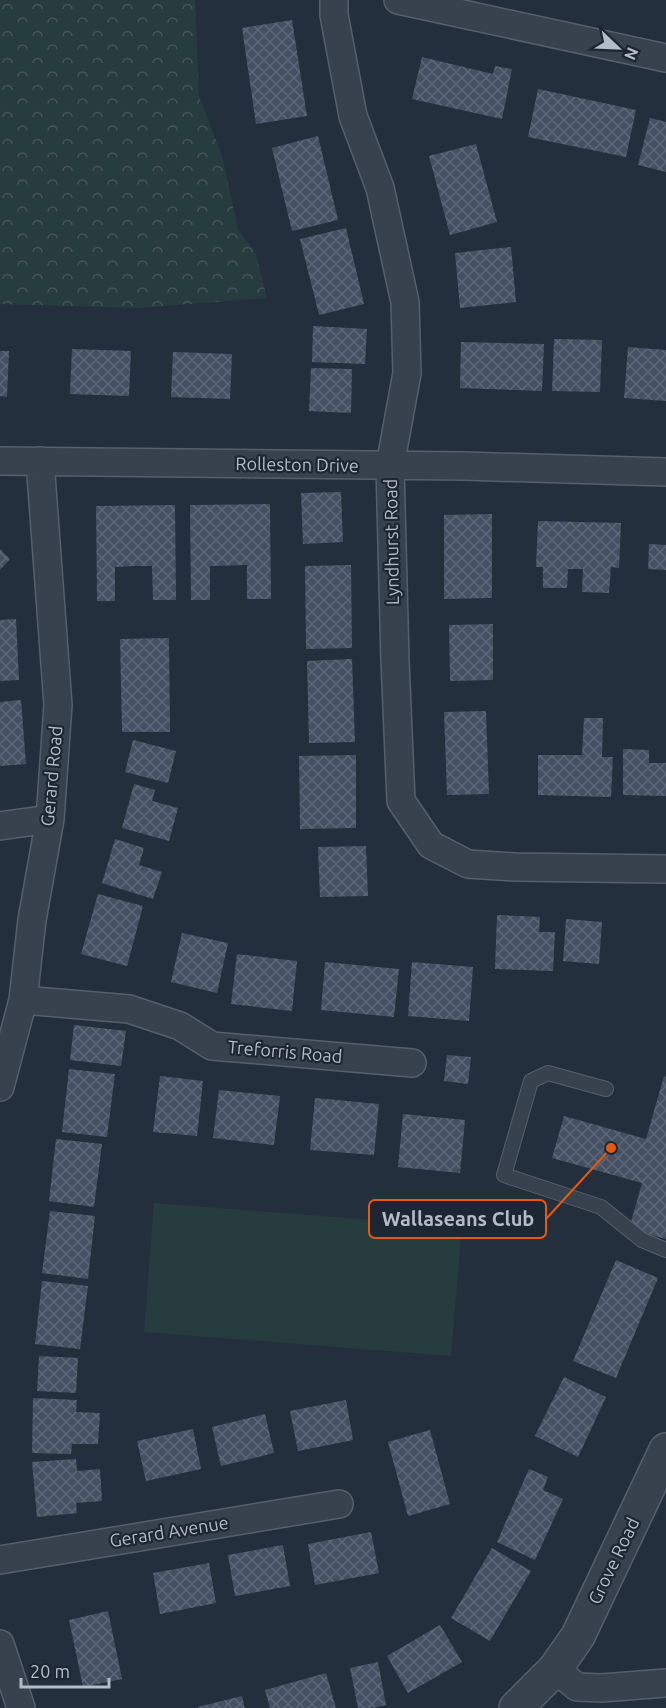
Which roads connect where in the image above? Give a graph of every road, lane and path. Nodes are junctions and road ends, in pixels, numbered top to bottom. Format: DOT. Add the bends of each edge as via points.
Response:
graph roads {
  1 [pos="334,0"];
  2 [pos="398,0"];
  3 [pos="666,58"];
  4 [pos="0,461"];
  5 [pos="40,461"];
  6 [pos="390,466"];
  7 [pos="666,472"];
  8 [pos="50,819"];
  9 [pos="0,826"];
  10 [pos="666,870"];
  11 [pos="23,1000"];
  12 [pos="412,1063"];
  13 [pos="0,1087"];
  14 [pos="606,1089"];
  15 [pos="666,1250"];
  16 [pos="666,1450"];
  17 [pos="339,1504"];
  18 [pos="0,1560"];
  19 [pos="0,1644"];
  20 [pos="555,1669"];
  21 [pos="666,1683"];
  22 [pos="21,1708"];
  23 [pos="516,1708"];
  1 -- 6 [label="street, Lyndhurst Road" via="353,117 380,188 405,302 407,373"];
  2 -- 3 [label="street"];
  4 -- 5 [label="street, Rolleston Drive"];
  5 -- 6 [label="street, Rolleston Drive"];
  5 -- 8 [label="street, Gerard Road" via="58,705"];
  6 -- 7 [label="street, Rolleston Drive"];
  6 -- 10 [label="street, Lyndhurst Road" via="401,801 431,845 468,864"];
  8 -- 9 [label="street"];
  8 -- 11 [label="street, Gerard Road"];
  11 -- 12 [label="street, Treforris Road" via="129,1009 180,1026 212,1046"];
  11 -- 13 [label="street, Gerard Road"];
  14 -- 15 [label="lane" via="548,1073 531,1081 504,1175 601,1207 642,1240"];
  16 -- 20 [label="street, Grove Road" via="578,1636"];
  17 -- 18 [label="street, Gerard Avenue"];
  19 -- 22 [label="street"];
  20 -- 21 [label="street" via="577,1687"];
  20 -- 23 [label="street, Grove Road"];
}
